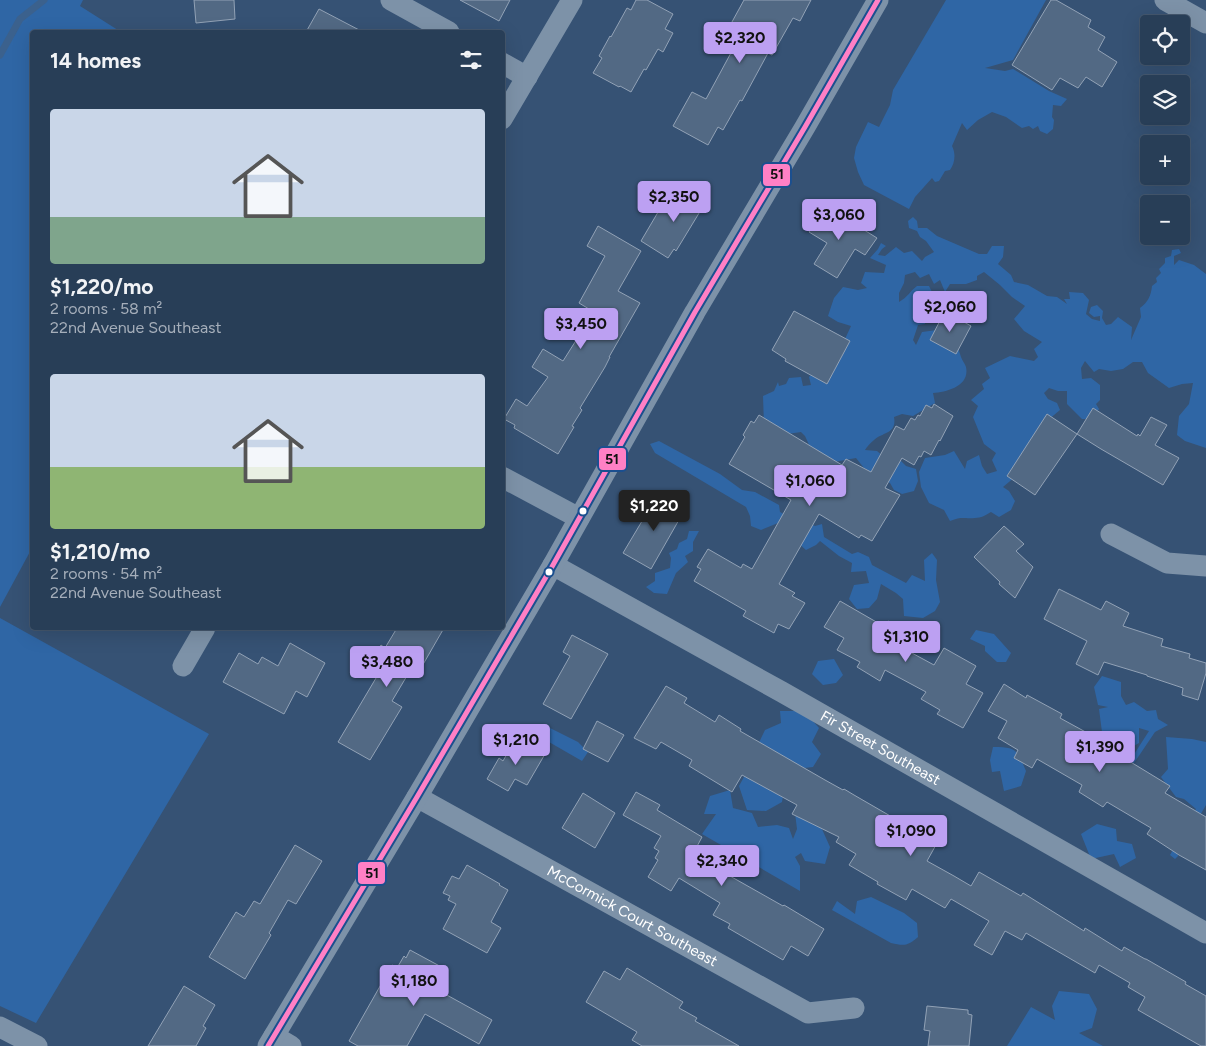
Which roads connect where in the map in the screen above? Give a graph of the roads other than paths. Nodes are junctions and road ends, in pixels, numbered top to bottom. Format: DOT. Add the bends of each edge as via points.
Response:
graph roads {
  1 [pos="391,0"];
  2 [pos="572,0"];
  3 [pos="878,0"];
  4 [pos="1165,0"];
  5 [pos="1206,22"];
  6 [pos="444,30"];
  7 [pos="505,65"];
  8 [pos="527,77"];
  9 [pos="505,114"];
  10 [pos="505,479"];
  11 [pos="579,518"];
  12 [pos="1111,534"];
  13 [pos="553,565"];
  14 [pos="1206,566"];
  15 [pos="204,630"];
  16 [pos="183,666"];
  17 [pos="417,796"];
  18 [pos="1206,933"];
  19 [pos="854,1008"];
  20 [pos="0,1028"];
  21 [pos="278,1043"];
  22 [pos="37,1046"];
  1 -- 6 [label="street"];
  2 -- 8 [label="street"];
  3 -- 11 [label="street"];
  4 -- 5 [label="street"];
  7 -- 8 [label="street"];
  8 -- 9 [label="street"];
  10 -- 11 [label="street"];
  11 -- 13 [label="street"];
  12 -- 14 [label="street" via="1167,563"];
  13 -- 17 [label="street"];
  13 -- 18 [label="street, Fir Street Southeast"];
  15 -- 16 [label="street"];
  17 -- 19 [label="street, McCormick Court Southeast" via="808,1013"];
  17 -- 21 [label="street"];
  20 -- 22 [label="street"];
}
